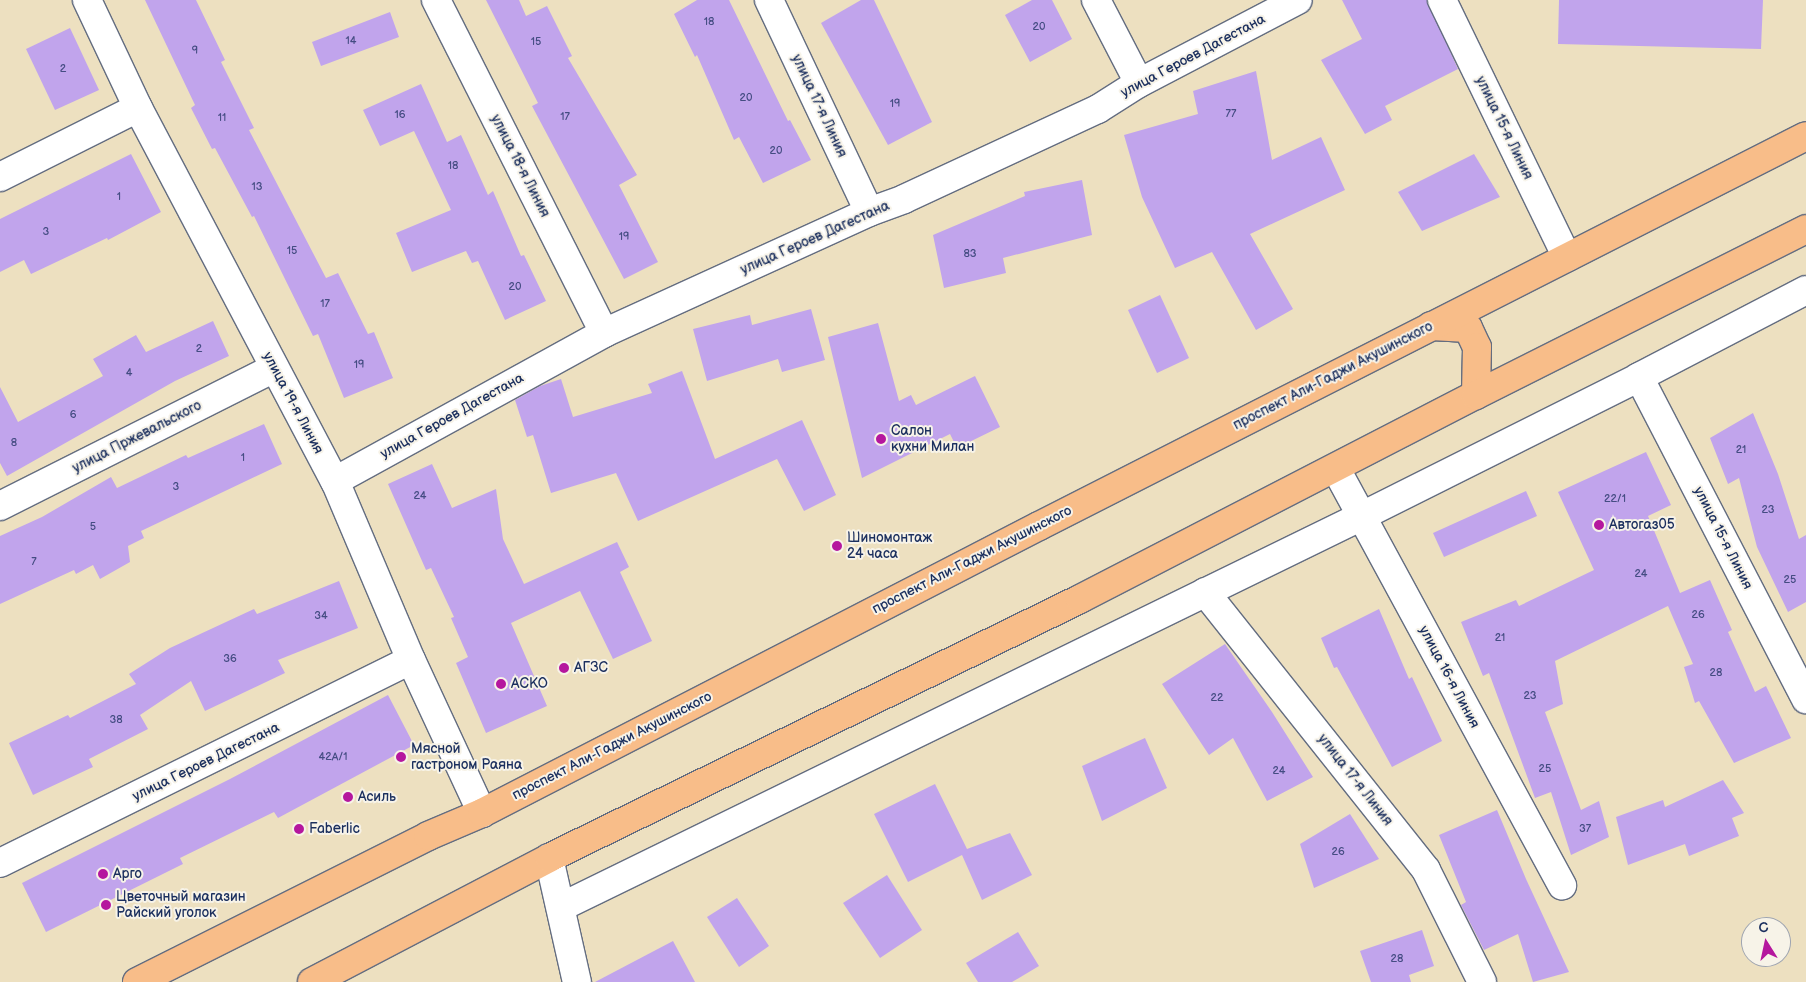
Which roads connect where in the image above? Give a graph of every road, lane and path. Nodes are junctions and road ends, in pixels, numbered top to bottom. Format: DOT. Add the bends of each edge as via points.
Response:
graph roads {
  1 [pos="87,0"];
  2 [pos="436,0"];
  3 [pos="769,0"];
  4 [pos="1096,0"];
  5 [pos="1298,0"];
  6 [pos="1442,0"];
  7 [pos="1139,83"];
  8 [pos="138,108"];
  9 [pos="1806,136"];
  10 [pos="0,177"];
  11 [pos="869,212"];
  12 [pos="1806,229"];
  13 [pos="1566,257"];
  14 [pos="1806,290"];
  15 [pos="1431,326"];
  16 [pos="604,333"];
  17 [pos="274,368"];
  18 [pos="1639,377"];
  19 [pos="1476,395"];
  20 [pos="1336,469"];
  21 [pos="335,481"];
  22 [pos="0,506"];
  23 [pos="1362,516"];
  24 [pos="1205,592"];
  25 [pos="411,660"];
  26 [pos="1806,698"];
  27 [pos="482,813"];
  28 [pos="549,858"];
  29 [pos="0,863"];
  30 [pos="1562,886"];
  31 [pos="561,907"];
  32 [pos="137,982"];
  33 [pos="312,982"];
  34 [pos="577,982"];
  35 [pos="1482,982"];
  1 -- 8 [label="street, улица 19-я Линия"];
  2 -- 16 [label="street, улица 18-я Линия"];
  3 -- 11 [label="street, улица 17-я Линия"];
  4 -- 7 [label="street"];
  5 -- 7 [label="street, улица Героев Дагестана"];
  6 -- 13 [label="street, улица 15-я Линия"];
  7 -- 11 [label="street, улица Героев Дагестана" via="1098,109 904,199"];
  8 -- 10 [label="street"];
  8 -- 17 [label="street, улица 19-я Линия"];
  9 -- 13 [label="main road, проспект Али-Гаджи Акушинского"];
  11 -- 16 [label="street, улица Героев Дагестана"];
  12 -- 19 [label="main road"];
  13 -- 15 [label="main road, проспект Али-Гаджи Акушинского"];
  14 -- 18 [label="street"];
  15 -- 19 [label="main road" via="1468,328 1477,347"];
  15 -- 27 [label="main road, проспект Али-Гаджи Акушинского"];
  16 -- 21 [label="street, улица Героев Дагестана"];
  17 -- 21 [label="street, улица 19-я Линия"];
  17 -- 22 [label="street, улица Пржевальского"];
  18 -- 23 [label="street"];
  18 -- 26 [label="street, улица 15-я Линия"];
  19 -- 20 [label="main road"];
  20 -- 23 [label="street, улица 16-я Линия"];
  20 -- 28 [label="main road" via="1080,599"];
  21 -- 25 [label="street, улица 19-я Линия"];
  23 -- 24 [label="street"];
  23 -- 30 [label="street, улица 16-я Линия"];
  24 -- 31 [label="street"];
  24 -- 35 [label="street, улица 17-я Линия" via="1426,870"];
  25 -- 27 [label="street, улица 19-я Линия"];
  25 -- 29 [label="street, улица Героев Дагестана"];
  27 -- 32 [label="main road, проспект Али-Гаджи Акушинского" via="428,836"];
  28 -- 31 [label="street"];
  28 -- 33 [label="main road"];
  31 -- 34 [label="street"];
}
